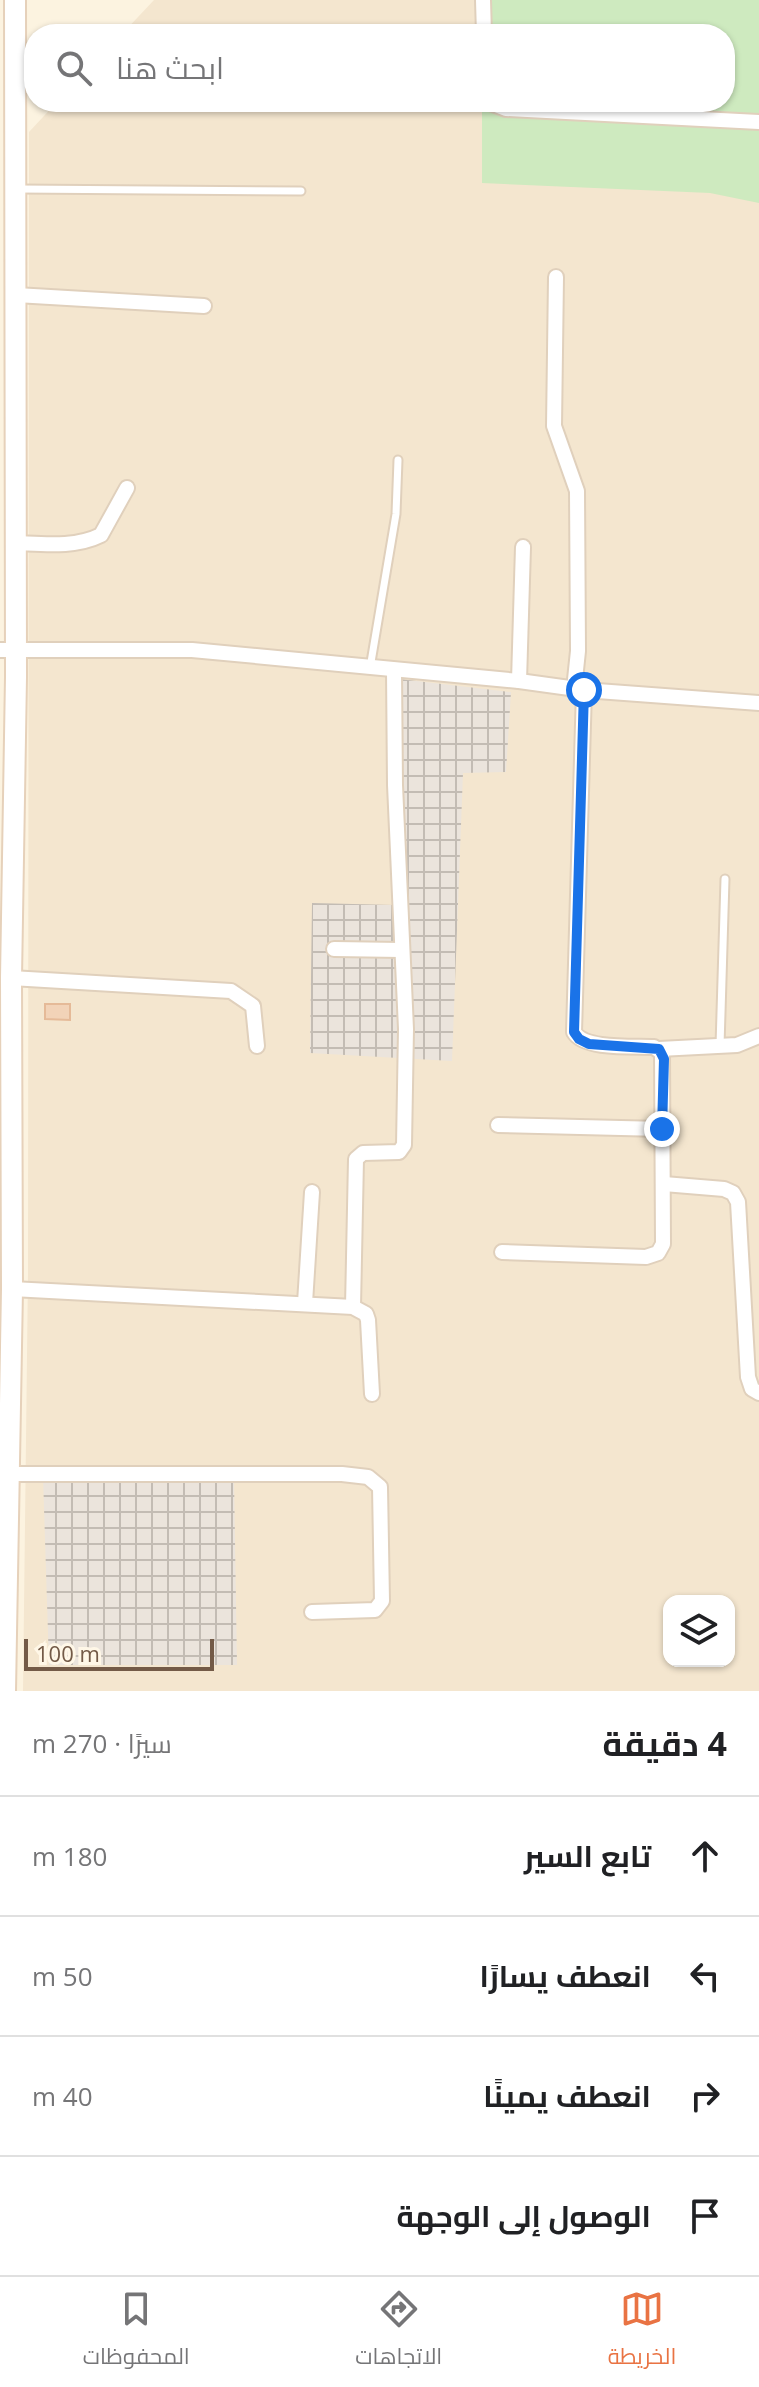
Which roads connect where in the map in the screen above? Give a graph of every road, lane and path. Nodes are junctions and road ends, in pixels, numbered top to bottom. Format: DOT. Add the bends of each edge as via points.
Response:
graph roads {
  1 [pos="15,0"];
  2 [pos="483,0"];
  3 [pos="484,24"];
  4 [pos="564,112"];
  5 [pos="759,122"];
  6 [pos="16,189"];
  7 [pos="301,191"];
  8 [pos="556,277"];
  9 [pos="16,295"];
  10 [pos="204,306"];
  11 [pos="398,460"];
  12 [pos="127,488"];
  13 [pos="15,543"];
  14 [pos="523,547"];
  15 [pos="8,650"];
  16 [pos="370,668"];
  17 [pos="394,671"];
  18 [pos="8,677"];
  19 [pos="519,681"];
  20 [pos="579,690"];
  21 [pos="759,703"];
  22 [pos="725,879"];
  23 [pos="334,949"];
  24 [pos="401,950"];
  25 [pos="11,978"];
  26 [pos="759,1036"];
  27 [pos="257,1046"];
  28 [pos="720,1046"];
  29 [pos="659,1049"];
  30 [pos="498,1125"];
  31 [pos="662,1129"];
  32 [pos="664,1184"];
  33 [pos="312,1192"];
  34 [pos="502,1252"];
  35 [pos="12,1289"];
  36 [pos="305,1303"];
  37 [pos="353,1307"];
  38 [pos="759,1393"];
  39 [pos="372,1394"];
  40 [pos="4,1475"];
  41 [pos="3,1540"];
  42 [pos="312,1612"];
  43 [pos="5,1691"];
  1 -- 6 [label="main road"];
  2 -- 3 [label="street"];
  4 -- 5 [label="street"];
  6 -- 7 [label="lane"];
  6 -- 9 [label="main road"];
  8 -- 20 [label="street" via="554,426 577,491"];
  9 -- 10 [label="street"];
  9 -- 13 [label="main road"];
  11 -- 16 [label="lane" via="396,514"];
  12 -- 13 [label="street" via="96,538"];
  13 -- 15 [label="main road"];
  14 -- 19 [label="street"];
  15 -- 16 [label="street" via="192,650"];
  15 -- 18 [label="main road"];
  16 -- 17 [label="street"];
  17 -- 19 [label="street"];
  17 -- 24 [label="street"];
  18 -- 25 [label="main road"];
  19 -- 20 [label="street"];
  20 -- 21 [label="street"];
  20 -- 29 [label="street" via="574,1032 589,1044"];
  22 -- 28 [label="lane"];
  23 -- 24 [label="street"];
  24 -- 37 [label="street" via="404,1145 399,1152 363,1153 356,1159"];
  25 -- 27 [label="street" via="231,991 253,1006"];
  25 -- 35 [label="main road"];
  26 -- 28 [label="street"];
  28 -- 29 [label="street"];
  29 -- 31 [label="street" via="664,1059"];
  30 -- 31 [label="street"];
  31 -- 32 [label="street"];
  32 -- 34 [label="street" via="663,1244 653,1256"];
  32 -- 38 [label="street" via="724,1189 738,1202 748,1377"];
  33 -- 36 [label="street"];
  35 -- 36 [label="street"];
  35 -- 40 [label="main road"];
  36 -- 37 [label="street"];
  37 -- 39 [label="street" via="368,1320"];
  40 -- 41 [label="main road"];
  40 -- 42 [label="street" via="368,1477 380,1487 382,1601 375,1610"];
  41 -- 43 [label="main road"];
}
